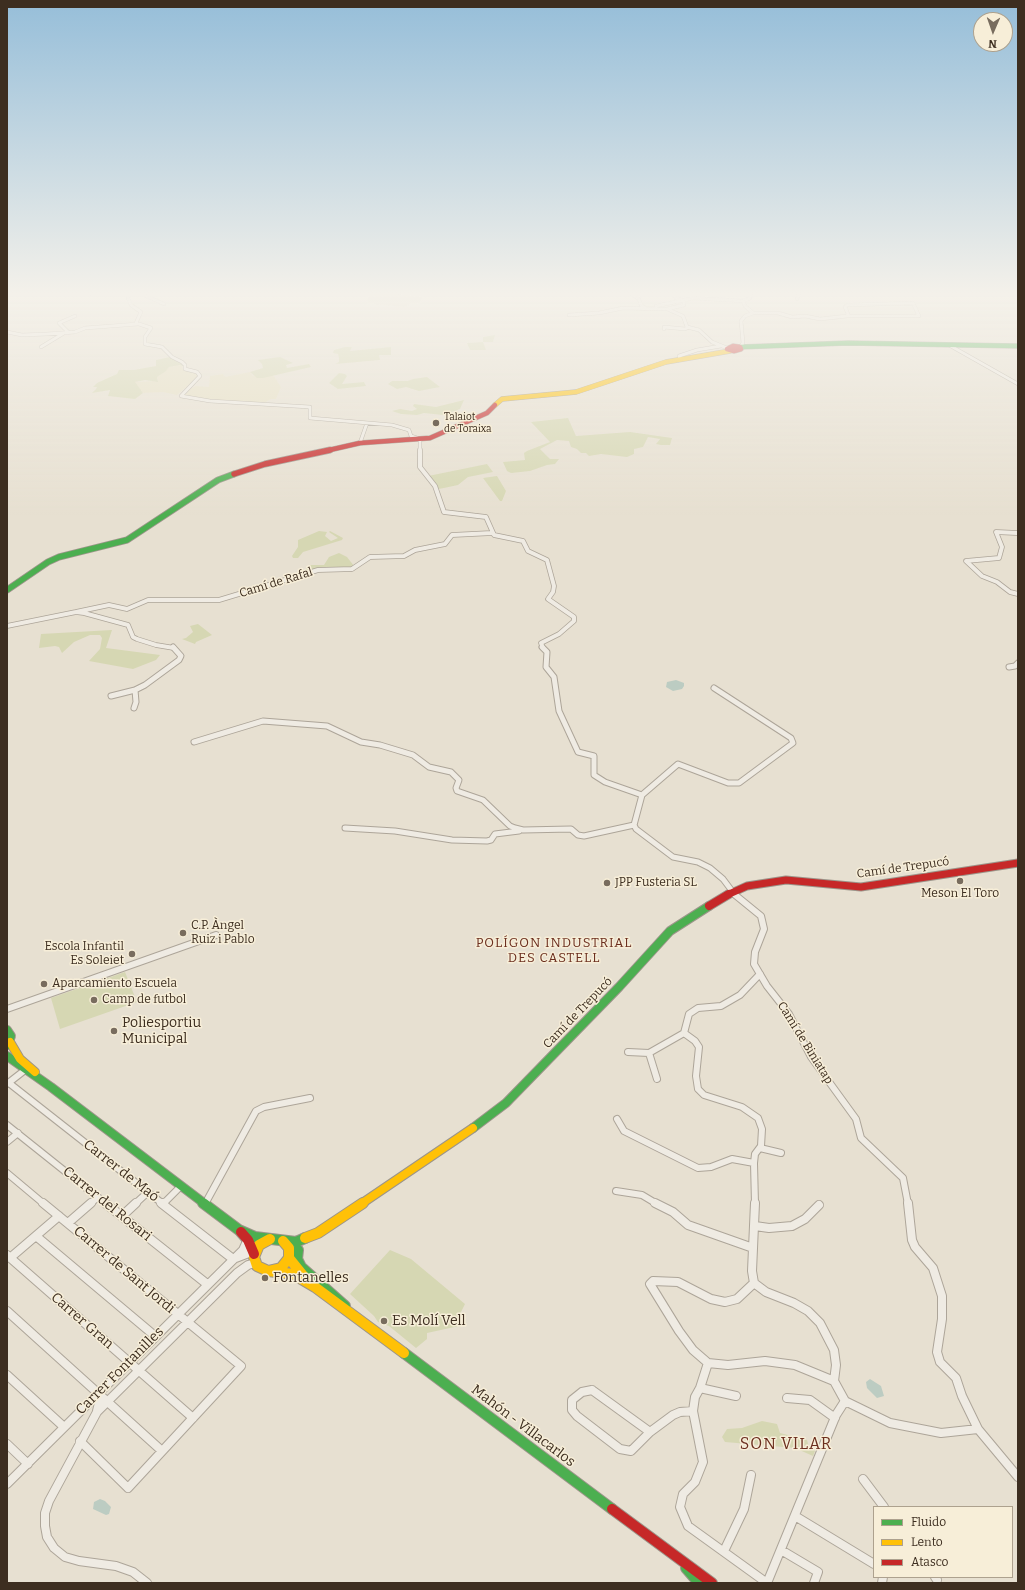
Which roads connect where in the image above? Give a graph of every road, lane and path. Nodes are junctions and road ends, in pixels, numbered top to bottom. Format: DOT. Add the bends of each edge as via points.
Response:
graph roads {
  1 [pos="185,367"];
  2 [pos="650,367"];
  3 [pos="988,367"];
  4 [pos="1018,384"];
  5 [pos="367,423"];
  6 [pos="422,440"];
  7 [pos="360,443"];
  8 [pos="492,533"];
  9 [pos="1017,533"];
  10 [pos="7,590"];
  11 [pos="1018,594"];
  12 [pos="76,612"];
  13 [pos="7,626"];
  14 [pos="1018,663"];
  15 [pos="1009,667"];
  16 [pos="714,688"];
  17 [pos="135,690"];
  18 [pos="111,696"];
  19 [pos="134,708"];
  20 [pos="194,742"];
  21 [pos="642,795"];
  22 [pos="634,825"];
  23 [pos="345,828"];
  24 [pos="523,830"];
  25 [pos="1018,863"];
  26 [pos="732,892"];
  27 [pos="216,935"];
  28 [pos="760,974"];
  29 [pos="7,1009"];
  30 [pos="7,1030"];
  31 [pos="684,1033"];
  32 [pos="9,1044"];
  33 [pos="628,1052"];
  34 [pos="650,1053"];
  35 [pos="7,1056"];
  36 [pos="26,1070"];
  37 [pos="657,1079"];
  38 [pos="8,1084"];
  39 [pos="51,1087"];
  40 [pos="310,1098"];
  41 [pos="617,1119"];
  42 [pos="7,1124"];
  43 [pos="18,1133"];
  44 [pos="7,1142"];
  45 [pos="760,1148"];
  46 [pos="781,1153"];
  47 [pos="754,1163"];
  48 [pos="7,1173"];
  49 [pos="181,1186"];
  50 [pos="616,1191"];
  51 [pos="148,1192"];
  52 [pos="98,1197"];
  53 [pos="163,1204"];
  54 [pos="205,1204"];
  55 [pos="819,1205"];
  56 [pos="59,1216"];
  57 [pos="122,1216"];
  58 [pos="68,1223"];
  59 [pos="755,1226"];
  60 [pos="240,1230"];
  61 [pos="318,1233"];
  62 [pos="36,1236"];
  63 [pos="272,1239"];
  64 [pos="248,1240"];
  65 [pos="282,1240"];
  66 [pos="752,1248"];
  67 [pos="298,1250"];
  68 [pos="254,1252"];
  69 [pos="9,1256"];
  70 [pos="290,1257"];
  71 [pos="233,1259"];
  72 [pos="255,1263"];
  73 [pos="268,1271"];
  74 [pos="754,1283"];
  75 [pos="207,1284"];
  76 [pos="315,1287"];
  77 [pos="7,1311"];
  78 [pos="177,1314"];
  79 [pos="356,1318"];
  80 [pos="188,1323"];
  81 [pos="155,1336"];
  82 [pos="130,1363"];
  83 [pos="708,1363"];
  84 [pos="139,1371"];
  85 [pos="7,1375"];
  86 [pos="834,1381"];
  87 [pos="700,1388"];
  88 [pos="100,1394"];
  89 [pos="736,1396"];
  90 [pos="787,1398"];
  91 [pos="845,1401"];
  92 [pos="108,1402"];
  93 [pos="693,1411"];
  94 [pos="97,1412"];
  95 [pos="193,1418"];
  96 [pos="835,1418"];
  97 [pos="64,1427"];
  98 [pos="978,1429"];
  99 [pos="650,1432"];
  100 [pos="80,1441"];
  101 [pos="7,1444"];
  102 [pos="162,1451"];
  103 [pos="28,1464"];
  104 [pos="750,1475"];
  105 [pos="1018,1477"];
  106 [pos="863,1479"];
  107 [pos="7,1484"];
  108 [pos="883,1506"];
  109 [pos="795,1516"];
  110 [pos="781,1550"];
  111 [pos="724,1551"];
  112 [pos="674,1555"];
  113 [pos="873,1563"];
  114 [pos="147,1583"];
  115 [pos="699,1583"];
  116 [pos="712,1583"];
  117 [pos="767,1583"];
  118 [pos="814,1583"];
  1 -- 5 [label="street" via="200,376 181,396 210,402 310,408 310,416 314,419"];
  2 -- 6 [label="main road" via="576,392 502,399 487,413 435,437"];
  3 -- 4 [label="street"];
  5 -- 6 [label="street" via="403,427 413,437"];
  5 -- 7 [label="street"];
  6 -- 7 [label="main road"];
  6 -- 8 [label="street" via="420,467 435,486 444,512 486,517"];
  7 -- 10 [label="main road" via="279,460 218,480 127,540 59,557"];
  8 -- 12 [label="street, Camí de Rafal" via="452,535 445,544 415,550 404,556 370,557 352,569 318,570 219,600 148,600 127,609 109,605"];
  8 -- 21 [label="street" via="523,541 528,551 547,560 554,586 548,599 574,617 574,621 558,634 541,643 547,652 546,667 554,676 559,710 578,752 594,756 594,775 605,782"];
  9 -- 11 [label="street" via="996,532 1002,547 999,558 966,561 982,576"];
  12 -- 13 [label="street, Camí de Rafal"];
  12 -- 17 [label="street" via="128,625 133,637 171,646 179,652 179,660"];
  14 -- 15 [label="street"];
  16 -- 21 [label="street" via="791,738 793,743 739,783 728,784 678,764"];
  17 -- 18 [label="street"];
  17 -- 19 [label="street"];
  20 -- 24 [label="street" via="263,721 327,726 361,742 413,755 429,767 451,772 459,780 457,791 483,800 510,826"];
  21 -- 22 [label="street"];
  22 -- 24 [label="street" via="584,836 571,829"];
  22 -- 26 [label="street, Camí de Biniatap" via="673,856 698,862 710,868 723,879"];
  23 -- 24 [label="street" via="480,841 491,840 494,834"];
  25 -- 26 [label="main road, Camí de Trepucó" via="861,887 786,880 747,886"];
  26 -- 28 [label="street, Camí de Biniatap" via="761,916 764,923 754,964"];
  26 -- 61 [label="main road, Camí de Trepucó" via="670,931 506,1103"];
  27 -- 29 [label="street"];
  28 -- 31 [label="street" via="740,995 721,1006 698,1008 689,1014"];
  28 -- 98 [label="street, Camí de Biniatap" via="789,1014 812,1057 856,1119 861,1138 903,1178 911,1218 912,1240 915,1248 933,1268 942,1296 942,1319 937,1352 940,1362 956,1378"];
  30 -- 32 [label="main road" via="11,1034"];
  31 -- 34 [label="street"];
  31 -- 45 [label="street" via="699,1047 696,1076 698,1089 704,1095 742,1107 758,1118 762,1134"];
  32 -- 39 [label="main road" via="20,1059"];
  33 -- 34 [label="street"];
  34 -- 37 [label="street"];
  35 -- 36 [label="main road"];
  36 -- 38 [label="street"];
  36 -- 39 [label="main road"];
  38 -- 51 [label="street, Carrer de Maó"];
  39 -- 49 [label="main road"];
  40 -- 54 [label="street" via="264,1107 256,1111"];
  41 -- 47 [label="street" via="624,1131 698,1168 732,1159"];
  42 -- 43 [label="street, Carrer del Rosari"];
  43 -- 44 [label="street"];
  43 -- 52 [label="street, Carrer del Rosari"];
  45 -- 46 [label="street"];
  45 -- 47 [label="street" via="755,1154"];
  47 -- 59 [label="street"];
  48 -- 56 [label="street, Carrer de Sant Jordi"];
  49 -- 53 [label="street"];
  49 -- 54 [label="main road"];
  50 -- 66 [label="street" via="642,1195 673,1212 688,1225"];
  51 -- 53 [label="street, Carrer de Maó"];
  51 -- 57 [label="street"];
  52 -- 57 [label="street, Carrer del Rosari"];
  52 -- 58 [label="street"];
  53 -- 71 [label="street, Carrer de Maó"];
  54 -- 60 [label="main road"];
  55 -- 59 [label="street" via="806,1219 792,1226"];
  56 -- 58 [label="street, Carrer de Sant Jordi"];
  56 -- 62 [label="street"];
  57 -- 75 [label="street, Carrer del Rosari"];
  58 -- 78 [label="street, Carrer de Sant Jordi"];
  59 -- 66 [label="street"];
  60 -- 63 [label="main road" via="255,1237"];
  60 -- 64 [label="main road"];
  61 -- 65 [label="main road" via="296,1242"];
  61 -- 67 [label="main road"];
  62 -- 69 [label="street"];
  62 -- 81 [label="street"];
  63 -- 65 [label="main road"];
  63 -- 68 [label="main road" via="262,1243"];
  64 -- 68 [label="main road"];
  64 -- 71 [label="street, Carrer Fontanilles" via="243,1250"];
  65 -- 70 [label="main road" via="289,1248"];
  66 -- 74 [label="street"];
  67 -- 70 [label="main road"];
  67 -- 79 [label="main road, Mahón - Villacarlos" via="297,1259 301,1267 338,1298"];
  68 -- 71 [label="street, Carrer Fontanilles"];
  68 -- 72 [label="main road"];
  69 -- 82 [label="street, Carrer Gran"];
  70 -- 73 [label="main road" via="281,1268"];
  70 -- 76 [label="main road, Mahón - Villacarlos" via="296,1268"];
  71 -- 75 [label="street, Carrer Fontanilles"];
  72 -- 73 [label="main road"];
  72 -- 80 [label="street, Carrer Fontanilles" via="237,1273"];
  73 -- 76 [label="main road, Mahón - Villacarlos" via="293,1274"];
  74 -- 83 [label="street" via="737,1299 725,1302 711,1299 678,1282 653,1281 650,1284 679,1331 693,1350"];
  74 -- 86 [label="street" via="766,1292 808,1311 820,1323 834,1350"];
  75 -- 78 [label="street, Carrer Fontanilles"];
  76 -- 79 [label="main road, Mahón - Villacarlos"];
  77 -- 88 [label="street"];
  78 -- 80 [label="street, Carrer de Sant Jordi"];
  78 -- 81 [label="street, Carrer Fontanilles"];
  79 -- 112 [label="main road, Mahón - Villacarlos"];
  80 -- 84 [label="street, Carrer Fontanilles"];
  80 -- 95 [label="street, Carrer de Sant Jordi" via="241,1366"];
  81 -- 82 [label="street, Carrer Fontanilles"];
  82 -- 84 [label="street, Carrer Gran"];
  82 -- 88 [label="street, Carrer Fontanilles"];
  83 -- 86 [label="street" via="728,1365 765,1361 795,1366"];
  83 -- 87 [label="street"];
  84 -- 92 [label="street, Carrer Fontanilles"];
  84 -- 95 [label="street, Carrer Gran"];
  85 -- 97 [label="street"];
  86 -- 91 [label="street"];
  87 -- 89 [label="street"];
  87 -- 93 [label="street" via="695,1397"];
  88 -- 92 [label="street"];
  88 -- 94 [label="street"];
  88 -- 97 [label="street, Carrer Fontanilles"];
  90 -- 96 [label="street" via="810,1400"];
  91 -- 96 [label="street"];
  91 -- 98 [label="street" via="890,1423 941,1433"];
  92 -- 94 [label="street, Carrer Fontanilles"];
  92 -- 102 [label="street"];
  93 -- 99 [label="street" via="673,1415"];
  93 -- 111 [label="street" via="703,1462 695,1482 683,1494 680,1507 688,1526"];
  94 -- 100 [label="street"];
  95 -- 102 [label="street"];
  96 -- 109 [label="street"];
  97 -- 103 [label="street, Carrer Fontanilles"];
  98 -- 105 [label="street, Camí de Biniatap"];
  99 -- 99 [label="street" via="631,1451 620,1449 577,1416 572,1410 572,1400 582,1392 592,1390"];
  100 -- 102 [label="street" via="128,1488"];
  100 -- 114 [label="street" via="49,1501 45,1513 47,1537 54,1548 65,1556 79,1561 116,1566 133,1572"];
  101 -- 103 [label="street"];
  103 -- 107 [label="street, Carrer Fontanilles"];
  104 -- 111 [label="street" via="744,1509"];
  106 -- 108 [label="street"];
  109 -- 110 [label="street"];
  109 -- 113 [label="street"];
  110 -- 117 [label="street"];
  110 -- 118 [label="street" via="818,1572"];
  111 -- 117 [label="street"];
  112 -- 115 [label="main road"];
  112 -- 116 [label="main road"];
}
